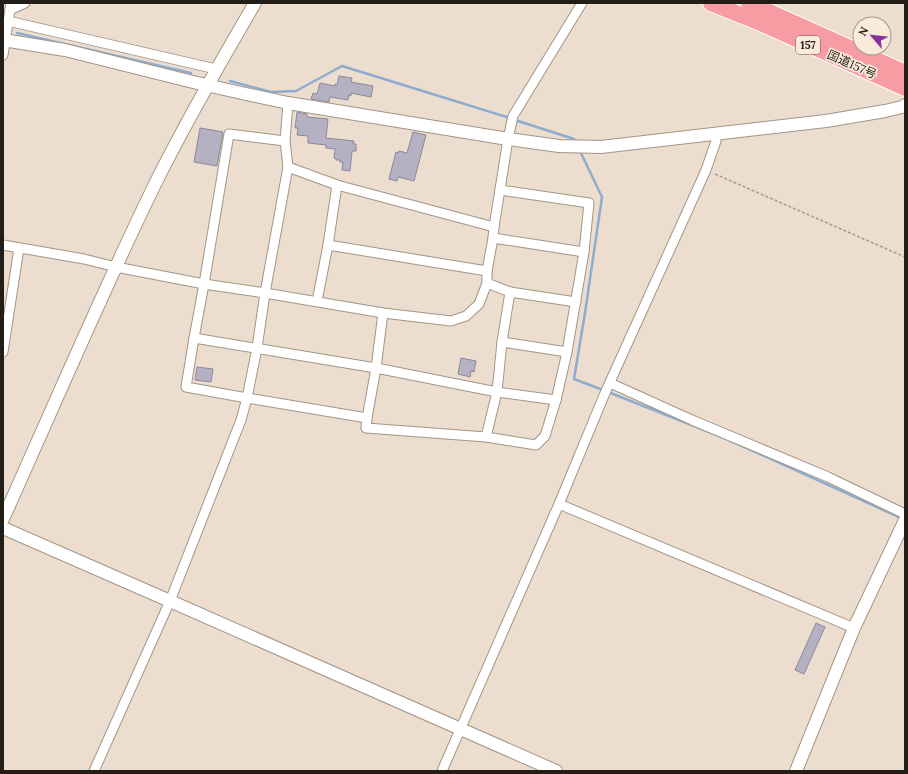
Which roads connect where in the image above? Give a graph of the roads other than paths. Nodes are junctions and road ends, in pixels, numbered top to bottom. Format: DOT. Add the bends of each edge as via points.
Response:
graph roads {
  1 [pos="25,3"];
  2 [pos="255,3"];
  3 [pos="582,3"];
  4 [pos="711,3"];
  5 [pos="749,3"];
  6 [pos="11,7"];
  7 [pos="8,21"];
  8 [pos="4,40"];
  9 [pos="3,55"];
  10 [pos="216,69"];
  11 [pos="905,73"];
  12 [pos="207,86"];
  13 [pos="905,88"];
  14 [pos="288,102"];
  15 [pos="904,107"];
  16 [pos="714,133"];
  17 [pos="508,139"];
  18 [pos="285,141"];
  19 [pos="288,167"];
  20 [pos="337,185"];
  21 [pos="500,190"];
  22 [pos="494,227"];
  23 [pos="493,238"];
  24 [pos="3,245"];
  25 [pos="328,245"];
  26 [pos="20,248"];
  27 [pos="584,252"];
  28 [pos="116,268"];
  29 [pos="487,271"];
  30 [pos="487,282"];
  31 [pos="204,284"];
  32 [pos="265,292"];
  33 [pos="510,292"];
  34 [pos="317,301"];
  35 [pos="576,302"];
  36 [pos="383,312"];
  37 [pos="194,338"];
  38 [pos="502,342"];
  39 [pos="257,348"];
  40 [pos="3,352"];
  41 [pos="567,352"];
  42 [pos="376,368"];
  43 [pos="607,388"];
  44 [pos="497,392"];
  45 [pos="247,398"];
  46 [pos="556,400"];
  47 [pos="367,418"];
  48 [pos="486,437"];
  49 [pos="559,504"];
  50 [pos="3,519"];
  51 [pos="905,519"];
  52 [pos="3,528"];
  53 [pos="170,601"];
  54 [pos="854,628"];
  55 [pos="460,729"];
  56 [pos="94,771"];
  57 [pos="442,771"];
  58 [pos="556,771"];
  59 [pos="796,771"];
  1 -- 6 [label="street"];
  2 -- 10 [label="street"];
  3 -- 17 [label="street" via="513,119"];
  4 -- 13 [label="highway, 国道157号 / 157"];
  5 -- 11 [label="highway, 国道157号 / 157"];
  6 -- 7 [label="street"];
  7 -- 8 [label="street"];
  7 -- 10 [label="street"];
  8 -- 9 [label="street"];
  8 -- 12 [label="street" via="65,50"];
  10 -- 12 [label="street"];
  12 -- 14 [label="street"];
  12 -- 28 [label="street" via="157,180"];
  14 -- 17 [label="street"];
  14 -- 18 [label="street"];
  15 -- 16 [label="street" via="826,121"];
  16 -- 17 [label="street" via="601,147 559,146"];
  16 -- 43 [label="street" via="716,141 706,170"];
  17 -- 21 [label="street"];
  18 -- 19 [label="street"];
  18 -- 31 [label="street" via="228,134"];
  19 -- 20 [label="street"];
  19 -- 32 [label="street"];
  20 -- 22 [label="street"];
  20 -- 25 [label="street"];
  21 -- 22 [label="street"];
  21 -- 27 [label="street" via="589,203"];
  22 -- 23 [label="street"];
  23 -- 27 [label="street"];
  23 -- 29 [label="street"];
  24 -- 26 [label="street"];
  25 -- 29 [label="street"];
  25 -- 34 [label="street"];
  26 -- 28 [label="street" via="84,259"];
  26 -- 40 [label="street"];
  27 -- 35 [label="street"];
  28 -- 31 [label="street"];
  28 -- 50 [label="street"];
  29 -- 30 [label="street"];
  30 -- 33 [label="street"];
  30 -- 36 [label="street" via="479,304 466,316 451,322"];
  31 -- 32 [label="street"];
  31 -- 37 [label="street"];
  32 -- 34 [label="street"];
  32 -- 39 [label="street"];
  33 -- 35 [label="street"];
  33 -- 38 [label="street"];
  34 -- 36 [label="street"];
  35 -- 41 [label="street"];
  36 -- 42 [label="street"];
  37 -- 39 [label="street"];
  37 -- 45 [label="street" via="186,387"];
  38 -- 41 [label="street"];
  38 -- 44 [label="street"];
  39 -- 42 [label="street"];
  39 -- 45 [label="street"];
  41 -- 46 [label="street"];
  42 -- 44 [label="street"];
  42 -- 47 [label="street"];
  43 -- 49 [label="street"];
  43 -- 51 [label="street" via="692,420 828,477"];
  44 -- 46 [label="street"];
  44 -- 48 [label="street"];
  45 -- 47 [label="street"];
  45 -- 53 [label="street" via="241,420"];
  46 -- 48 [label="street" via="545,436 536,444"];
  47 -- 48 [label="street" via="366,428"];
  49 -- 54 [label="street"];
  49 -- 55 [label="street"];
  51 -- 54 [label="street"];
  52 -- 53 [label="street"];
  53 -- 55 [label="street"];
  53 -- 56 [label="street"];
  54 -- 59 [label="street"];
  55 -- 57 [label="street"];
  55 -- 58 [label="street"];
}
